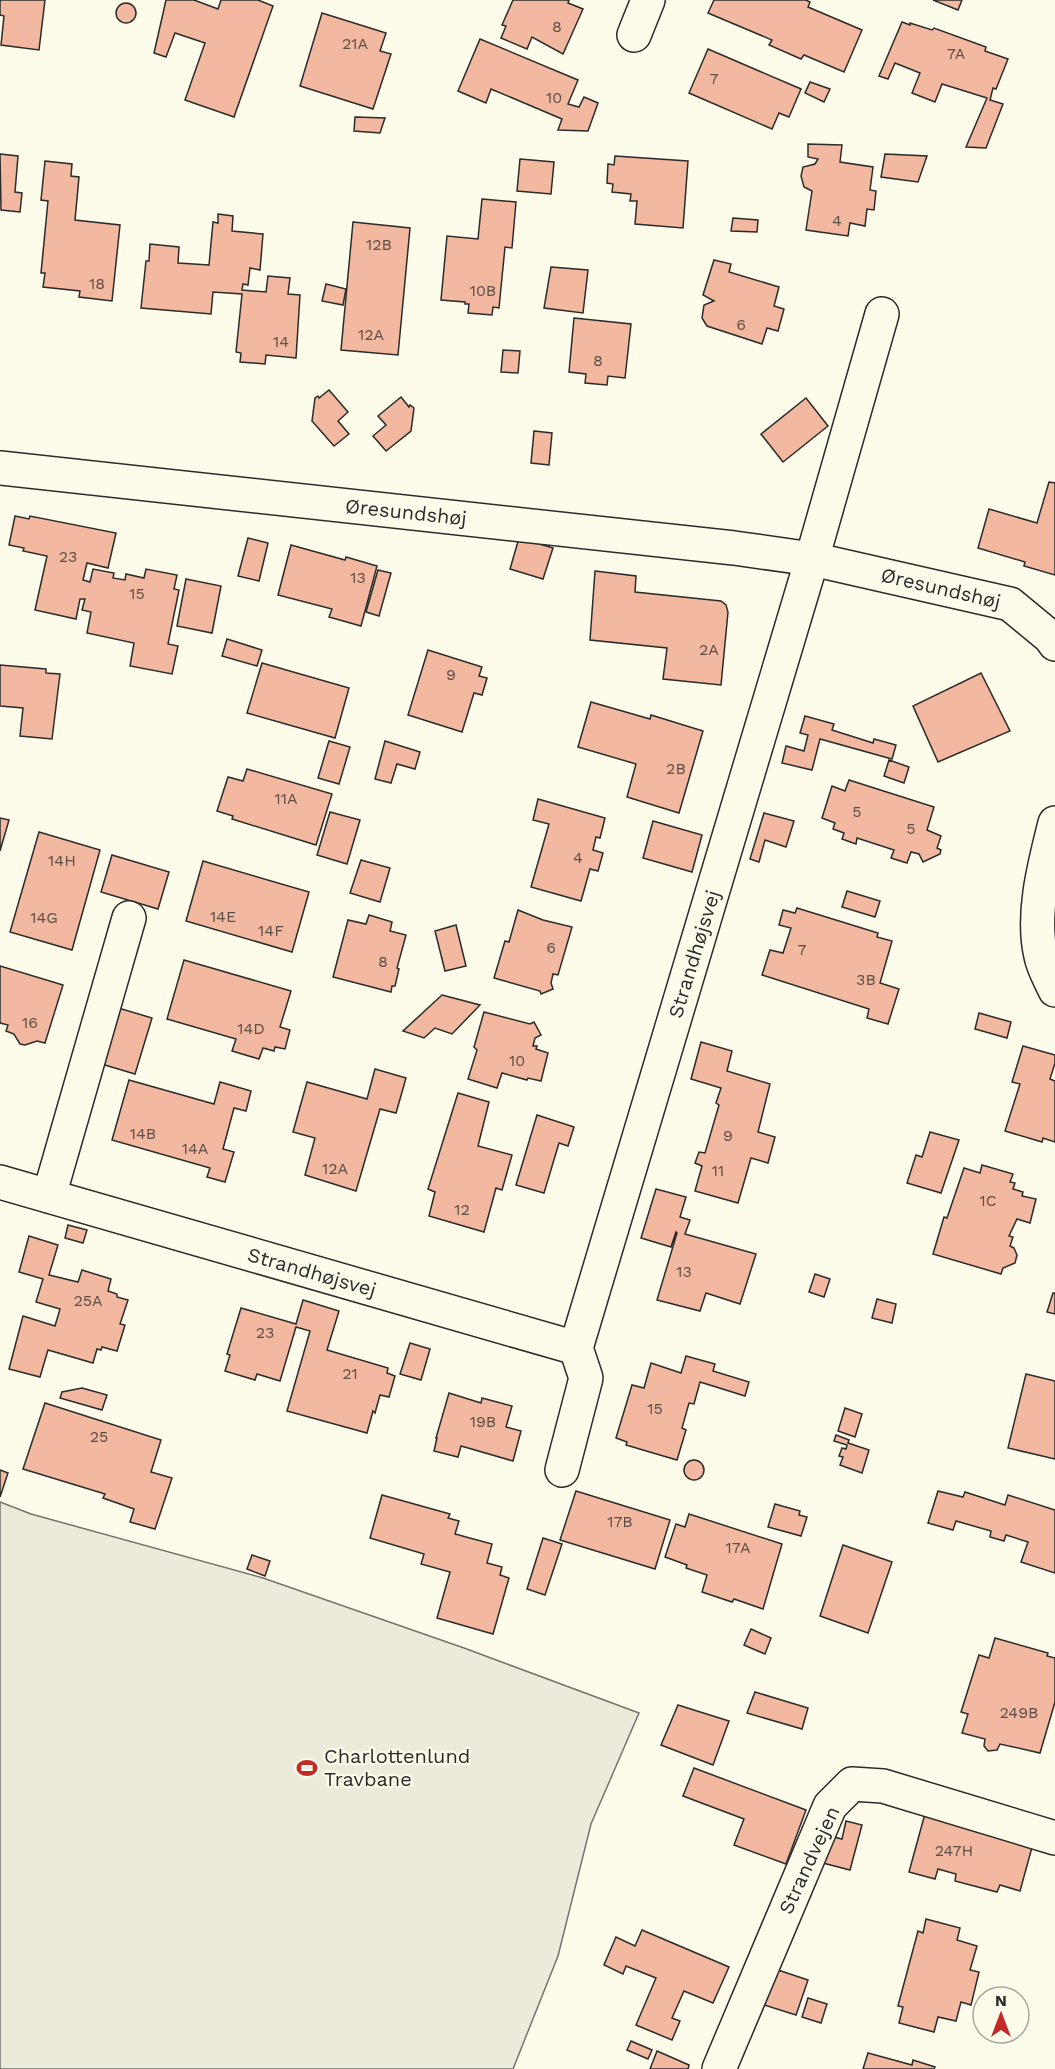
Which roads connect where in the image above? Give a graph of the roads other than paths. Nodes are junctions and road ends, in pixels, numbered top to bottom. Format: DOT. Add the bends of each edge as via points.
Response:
graph roads {
  1 [pos="648,0"];
  2 [pos="634,34"];
  3 [pos="882,314"];
  4 [pos="0,468"];
  5 [pos="812,559"];
  6 [pos="1055,644"];
  7 [pos="1055,823"];
  8 [pos="129,918"];
  9 [pos="1055,990"];
  10 [pos="0,1182"];
  11 [pos="49,1196"];
  12 [pos="576,1348"];
  13 [pos="562,1470"];
  14 [pos="1055,1838"];
  15 [pos="719,2069"];
  1 -- 2 [label="street"];
  3 -- 5 [label="street"];
  4 -- 5 [label="street, Øresundshøj"];
  5 -- 6 [label="street, Øresundshøj" via="1010,604"];
  5 -- 12 [label="street, Strandhøjsvej"];
  7 -- 9 [label="street" via="1042,874 1037,933 1041,957"];
  8 -- 11 [label="street"];
  10 -- 11 [label="street, Strandhøjsvej"];
  11 -- 12 [label="street, Strandhøjsvej"];
  12 -- 13 [label="street" via="586,1378"];
  14 -- 15 [label="street, Strandvejen" via="883,1786 852,1784 830,1806"];
}
